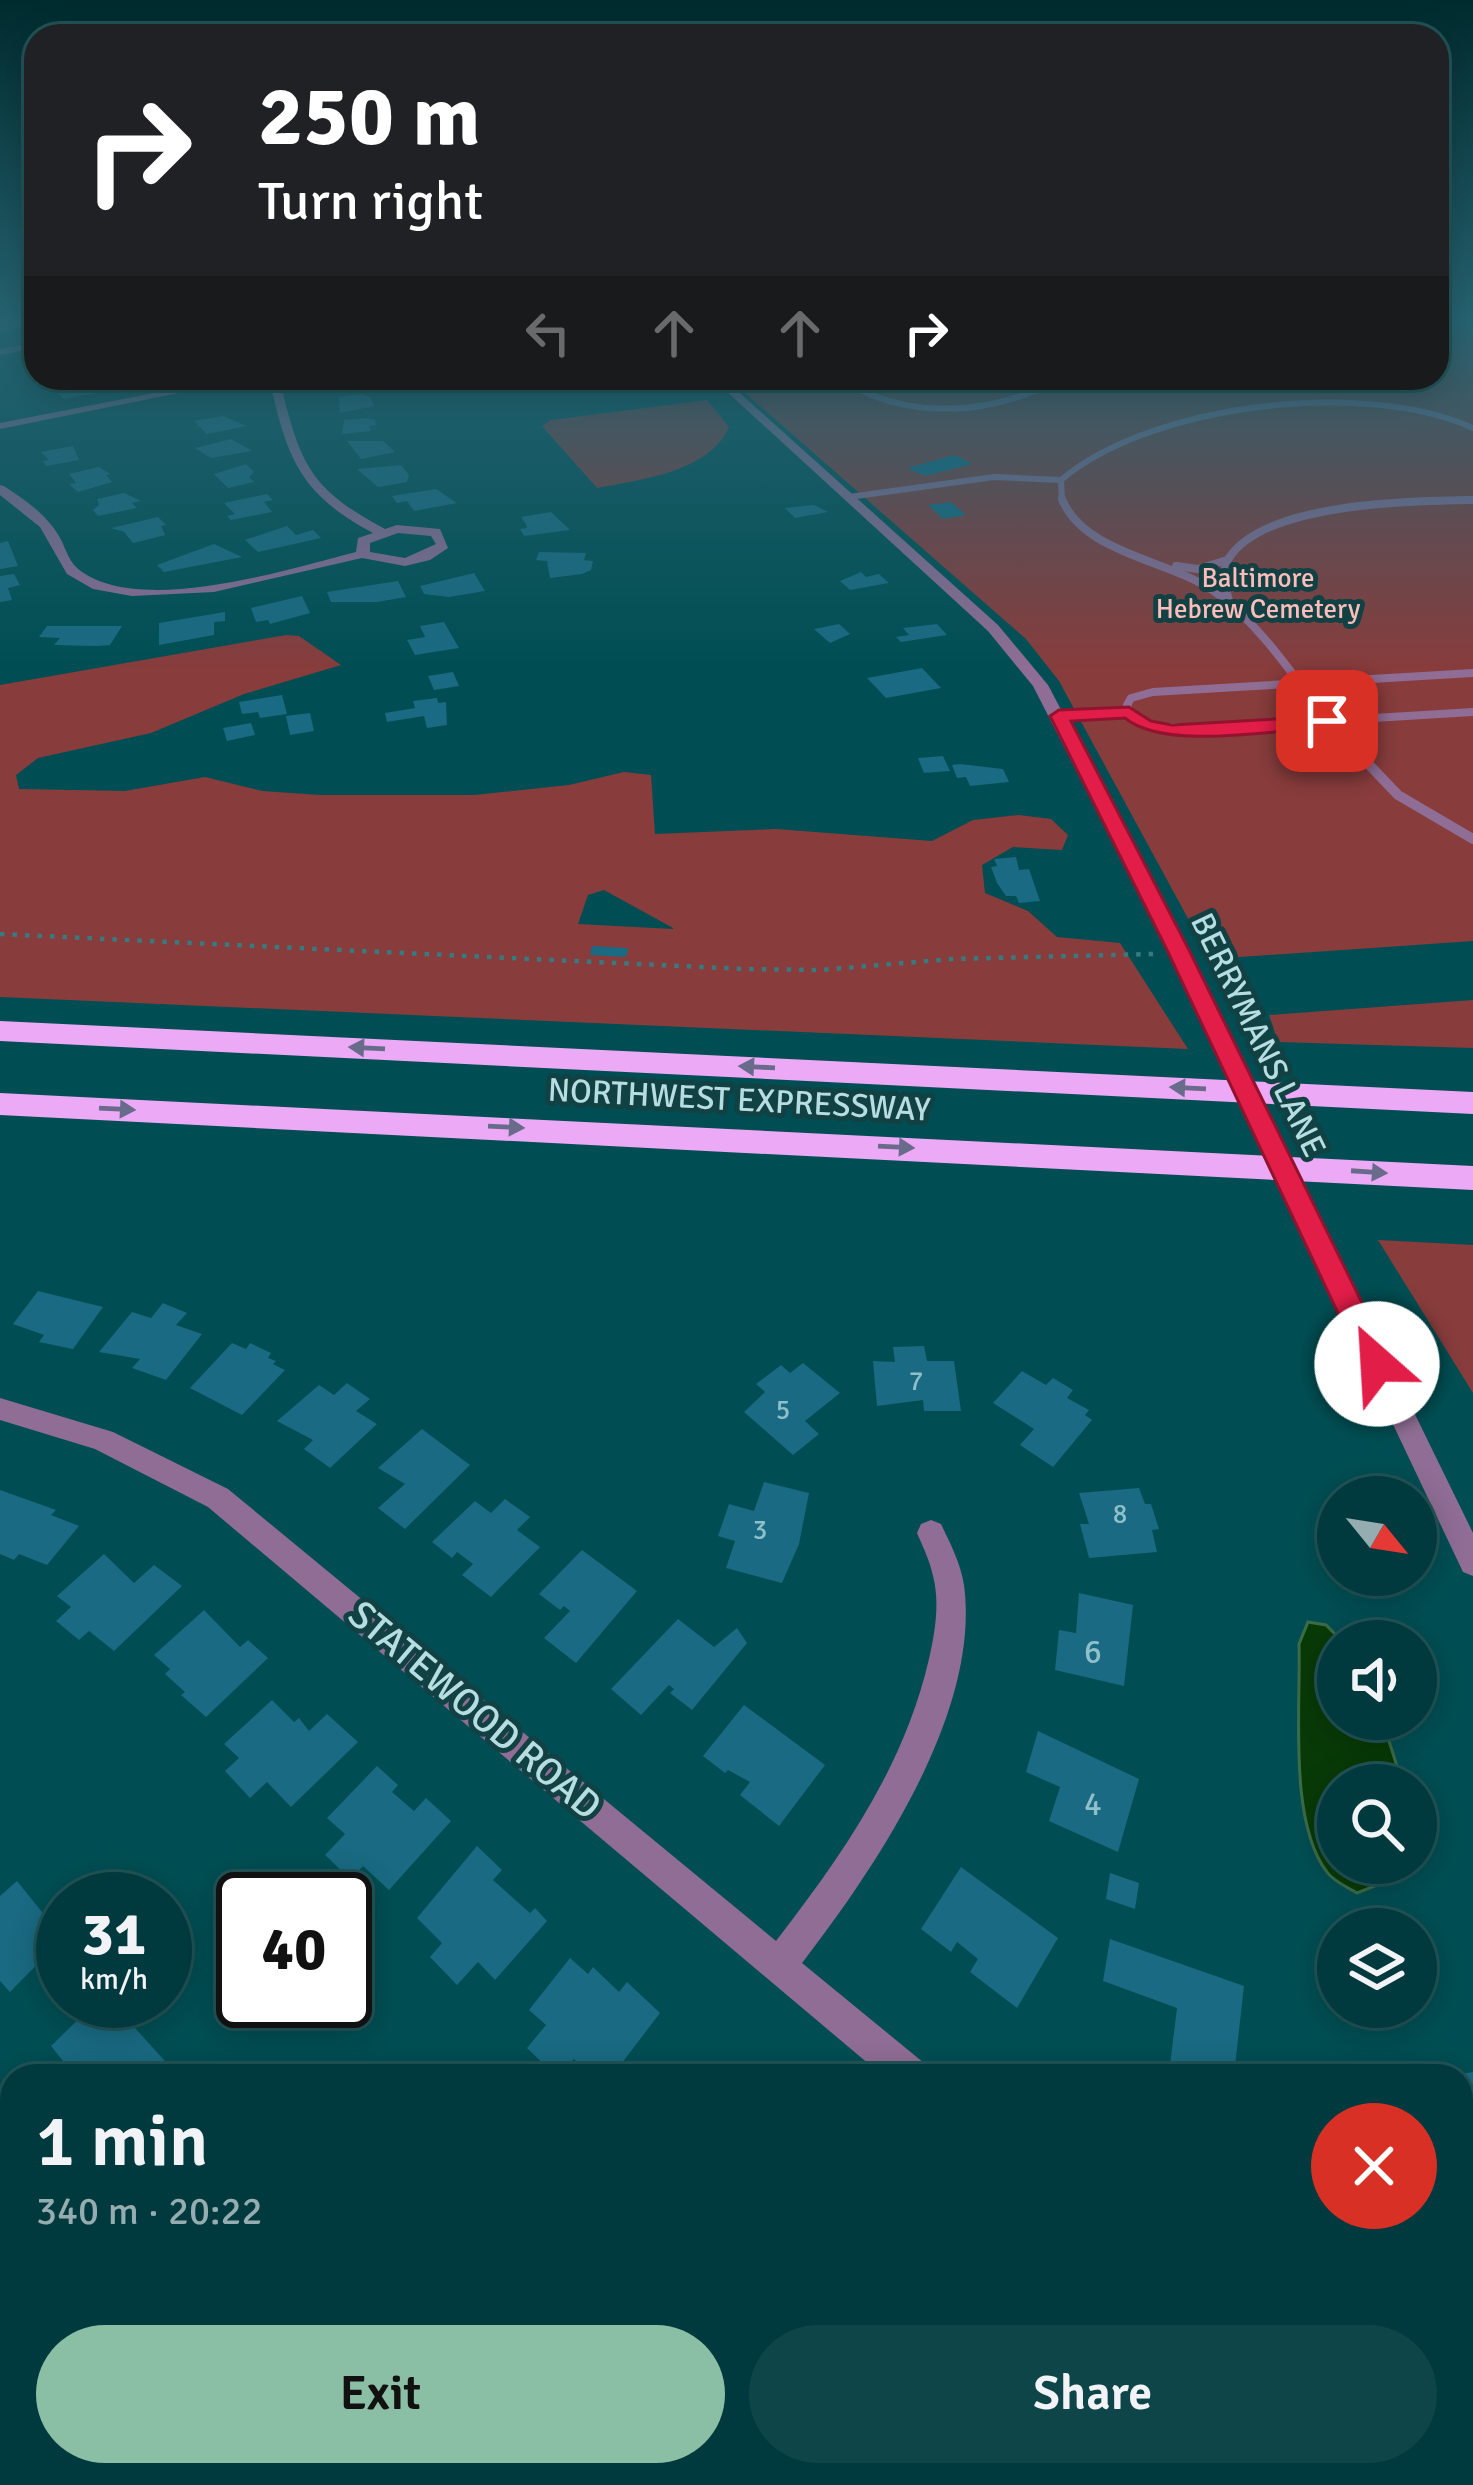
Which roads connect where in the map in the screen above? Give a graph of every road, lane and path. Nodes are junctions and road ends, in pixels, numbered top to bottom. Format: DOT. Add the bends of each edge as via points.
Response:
graph roads {
  1 [pos="290,437"];
  2 [pos="782,437"];
  3 [pos="1144,437"];
  4 [pos="1061,480"];
  5 [pos="0,489"];
  6 [pos="849,497"];
  7 [pos="1473,500"];
  8 [pos="381,532"];
  9 [pos="363,554"];
  10 [pos="1227,560"];
  11 [pos="1154,561"];
  12 [pos="1230,604"];
  13 [pos="1473,673"];
  14 [pos="1297,683"];
  15 [pos="1129,712"];
  16 [pos="1473,712"];
  17 [pos="1059,716"];
  18 [pos="1327,721"];
  19 [pos="1473,839"];
  20 [pos="0,934"];
  21 [pos="1178,950"];
  22 [pos="0,1031"];
  23 [pos="1473,1103"];
  24 [pos="0,1104"];
  25 [pos="1473,1178"];
  26 [pos="0,1409"];
  27 [pos="931,1533"];
  28 [pos="1473,1563"];
  29 [pos="778,1966"];
  30 [pos="896,2064"];
  1 -- 8 [label="street" via="298,468 332,504"];
  2 -- 6 [label="street, BERRYMANS LANE"];
  3 -- 4 [label="lane" via="1084,458"];
  4 -- 6 [label="lane" via="994,477"];
  4 -- 11 [label="lane" via="1062,503 1079,525"];
  5 -- 9 [label="street" via="38,517 71,570 116,588 209,589"];
  6 -- 17 [label="street, BERRYMANS LANE" via="993,628"];
  7 -- 10 [label="lane" via="1285,523 1244,540"];
  8 -- 9 [label="street" via="363,541"];
  8 -- 9 [label="street" via="423,529 443,545 411,561"];
  10 -- 11 [label="lane" via="1198,569"];
  10 -- 12 [label="lane"];
  11 -- 12 [label="lane"];
  12 -- 14 [label="lane"];
  13 -- 14 [label="lane"];
  14 -- 15 [label="lane" via="1141,694"];
  14 -- 18 [label="lane"];
  15 -- 17 [label="lane"];
  15 -- 18 [label="lane" via="1172,730"];
  16 -- 18 [label="lane"];
  17 -- 21 [label="street, BERRYMANS LANE"];
  18 -- 19 [label="lane" via="1380,784"];
  20 -- 21 [label="path" via="821,970"];
  21 -- 28 [label="street, BERRYMANS LANE"];
  23 -- 22 [label="highway, NORTHWEST EXPRESSWAY, one-way"];
  24 -- 25 [label="highway, NORTHWEST EXPRESSWAY, one-way"];
  26 -- 29 [label="street, STATEWOOD ROAD" via="103,1440 218,1498"];
  27 -- 29 [label="street" via="949,1579 949,1629 927,1721 897,1795"];
  29 -- 30 [label="street, STATEWOOD ROAD"];
}
